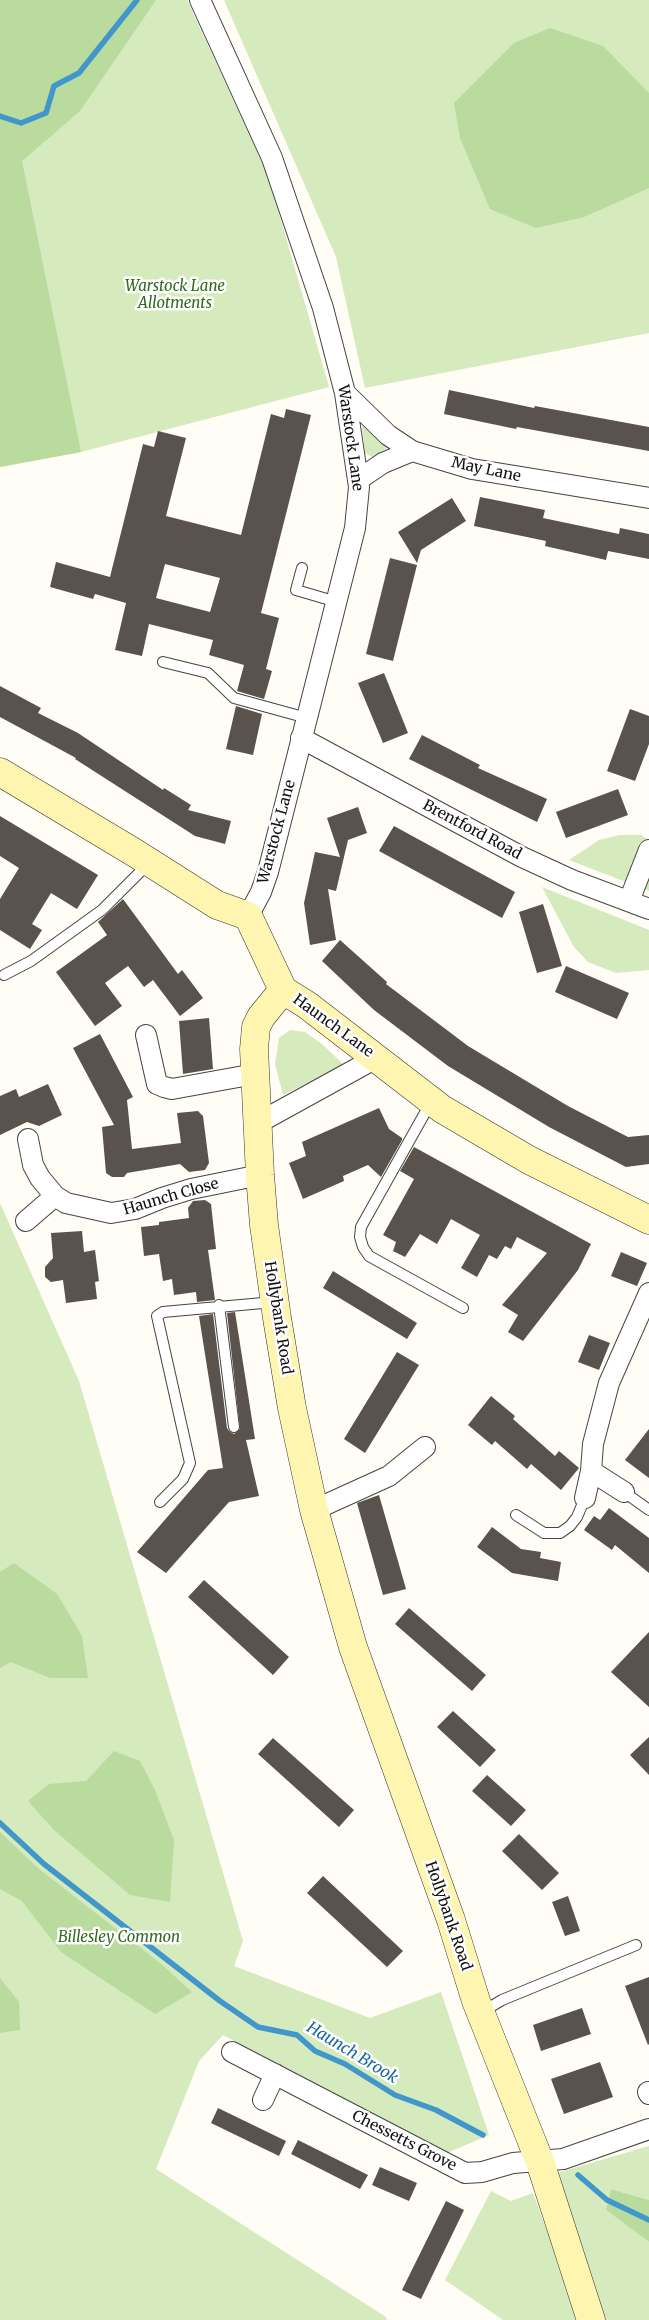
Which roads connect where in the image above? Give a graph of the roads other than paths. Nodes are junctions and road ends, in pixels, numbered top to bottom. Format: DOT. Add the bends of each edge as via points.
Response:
graph roads {
  1 [pos="200,0"];
  2 [pos="345,393"];
  3 [pos="412,451"];
  4 [pos="358,480"];
  5 [pos="649,498"];
  6 [pos="302,568"];
  7 [pos="337,602"];
  8 [pos="163,662"];
  9 [pos="306,718"];
  10 [pos="301,738"];
  11 [pos="0,772"];
  12 [pos="649,850"];
  13 [pos="149,862"];
  14 [pos="629,901"];
  15 [pos="649,909"];
  16 [pos="248,916"];
  17 [pos="4,975"];
  18 [pos="283,990"];
  19 [pos="146,1035"];
  20 [pos="376,1058"];
  21 [pos="255,1074"];
  22 [pos="432,1101"];
  23 [pos="258,1123"];
  24 [pos="28,1139"];
  25 [pos="260,1175"];
  26 [pos="54,1196"];
  27 [pos="649,1220"];
  28 [pos="26,1221"];
  29 [pos="649,1293"];
  30 [pos="275,1302"];
  31 [pos="219,1306"];
  32 [pos="463,1308"];
  33 [pos="234,1427"];
  34 [pos="425,1447"];
  35 [pos="591,1471"];
  36 [pos="624,1492"];
  37 [pos="585,1498"];
  38 [pos="160,1502"];
  39 [pos="314,1510"];
  40 [pos="649,1510"];
  41 [pos="516,1515"];
  42 [pos="636,1946"];
  43 [pos="481,2013"];
  44 [pos="232,2052"];
  45 [pos="275,2074"];
  46 [pos="263,2100"];
  47 [pos="649,2129"];
  48 [pos="540,2162"];
  49 [pos="591,2320"];
  1 -- 2 [label="street, Warstock Lane" via="272,158 324,308"];
  2 -- 3 [label="street, May Lane" via="388,435"];
  2 -- 4 [label="street, Warstock Lane"];
  3 -- 4 [label="street" via="383,463"];
  3 -- 5 [label="street, May Lane" via="472,470"];
  4 -- 7 [label="street, Warstock Lane" via="355,528"];
  6 -- 7 [label="lane" via="296,590"];
  7 -- 9 [label="street, Warstock Lane"];
  8 -- 9 [label="lane" via="208,674 234,698"];
  9 -- 10 [label="street, Warstock Lane"];
  10 -- 14 [label="street, Brentford Road" via="522,857"];
  10 -- 16 [label="street, Warstock Lane" via="268,872"];
  11 -- 13 [label="street"];
  12 -- 14 [label="street"];
  13 -- 16 [label="street" via="217,906"];
  13 -- 17 [label="lane" via="102,910"];
  14 -- 15 [label="street, Brentford Road"];
  16 -- 18 [label="street, Haunch Lane"];
  18 -- 20 [label="street, Haunch Lane" via="308,1005"];
  18 -- 21 [label="street, Hollybank Road" via="256,1027"];
  19 -- 21 [label="street" via="157,1084 164,1088"];
  20 -- 22 [label="street, Haunch Lane"];
  20 -- 23 [label="street"];
  21 -- 23 [label="street, Hollybank Road"];
  22 -- 27 [label="street, Haunch Lane" via="529,1160"];
  22 -- 32 [label="lane" via="361,1227 360,1237 369,1256"];
  23 -- 25 [label="street, Hollybank Road"];
  24 -- 26 [label="street" via="33,1164"];
  25 -- 26 [label="street, Haunch Close" via="190,1189 135,1209 111,1213 66,1203"];
  25 -- 30 [label="street, Hollybank Road"];
  26 -- 28 [label="street"];
  29 -- 35 [label="street" via="609,1383 593,1444"];
  30 -- 31 [label="lane"];
  30 -- 39 [label="street, Hollybank Road" via="292,1408"];
  31 -- 33 [label="lane"];
  31 -- 38 [label="lane" via="163,1312 158,1316 190,1463 183,1479"];
  34 -- 39 [label="street" via="389,1476"];
  35 -- 36 [label="street"];
  35 -- 37 [label="street"];
  36 -- 40 [label="lane"];
  37 -- 41 [label="lane" via="577,1517 560,1533 544,1533"];
  39 -- 43 [label="street, Hollybank Road" via="353,1647"];
  42 -- 43 [label="lane" via="502,2000"];
  43 -- 48 [label="street, Hollybank Road"];
  44 -- 45 [label="street, Chessetts Grove"];
  45 -- 46 [label="street"];
  45 -- 48 [label="street, Chessetts Grove" via="465,2173 513,2163"];
  47 -- 48 [label="street, Chessetts Grove" via="563,2159"];
  48 -- 49 [label="street, Hollybank Road"];
}
